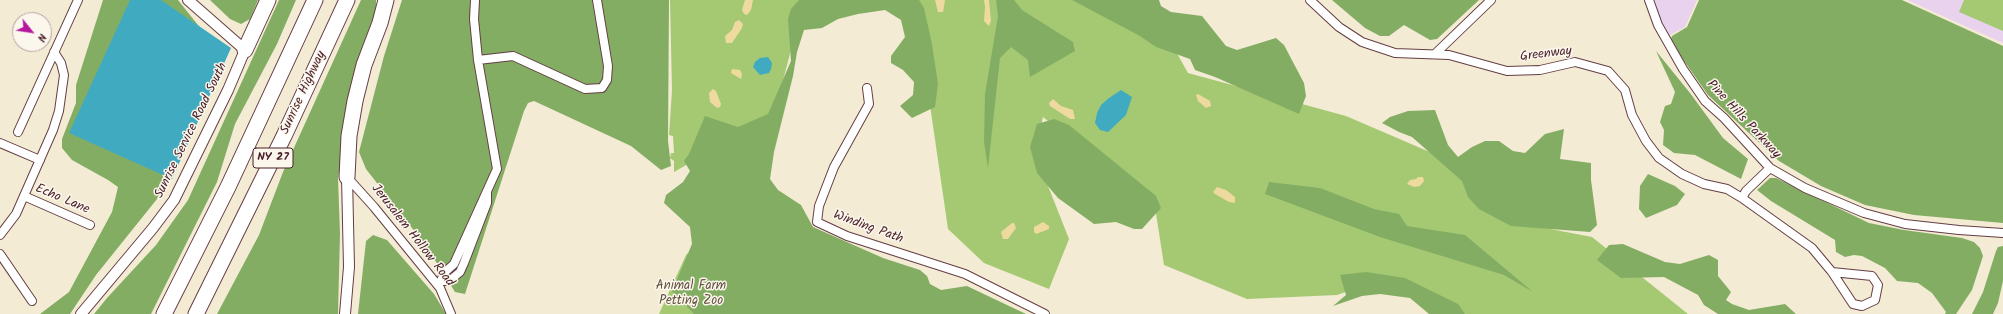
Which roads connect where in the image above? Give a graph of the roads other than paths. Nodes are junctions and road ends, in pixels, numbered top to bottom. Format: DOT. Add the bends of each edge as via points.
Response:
graph roads {
  1 [pos="78,0"];
  2 [pos="188,0"];
  3 [pos="268,0"];
  4 [pos="315,0"];
  5 [pos="347,0"];
  6 [pos="386,0"];
  7 [pos="475,0"];
  8 [pos="597,0"];
  9 [pos="1310,0"];
  10 [pos="1491,0"];
  11 [pos="1649,0"];
  12 [pos="245,50"];
  13 [pos="54,52"];
  14 [pos="1436,53"];
  15 [pos="478,60"];
  16 [pos="867,88"];
  17 [pos="18,132"];
  18 [pos="0,143"];
  19 [pos="40,160"];
  20 [pos="1770,168"];
  21 [pos="347,177"];
  22 [pos="24,196"];
  23 [pos="1742,198"];
  24 [pos="90,225"];
  25 [pos="2003,233"];
  26 [pos="0,235"];
  27 [pos="0,254"];
  28 [pos="1832,272"];
  29 [pos="439,283"];
  30 [pos="32,301"];
  31 [pos="81,314"];
  32 [pos="164,314"];
  33 [pos="196,314"];
  34 [pos="345,314"];
  35 [pos="451,314"];
  36 [pos="1045,314"];
  1 -- 13 [label="street"];
  2 -- 12 [label="street"];
  3 -- 12 [label="highway"];
  4 -- 32 [label="highway, NY 27" via="231,180"];
  5 -- 33 [label="highway, Sunrise Highway / NY 27"];
  6 -- 21 [label="highway" via="355,101 349,136"];
  7 -- 15 [label="street"];
  8 -- 15 [label="street" via="608,66 607,80 602,88 585,89 513,56"];
  9 -- 14 [label="street, Greenway" via="1339,26 1362,42 1395,53"];
  10 -- 14 [label="street"];
  11 -- 20 [label="street, Pine Hills Parkway" via="1658,25 1705,101"];
  12 -- 31 [label="street, Sunrise Service Road South" via="174,200"];
  13 -- 17 [label="street"];
  13 -- 19 [label="street, Echo Lane" via="61,63 64,75 62,99 53,130"];
  14 -- 23 [label="street, Greenway" via="1507,71 1540,70 1575,62 1608,71 1625,90 1632,115 1659,158 1704,184 1727,190"];
  15 -- 29 [label="street" via="497,169 487,192 487,203 469,239 460,272 449,281"];
  16 -- 36 [label="street, Winding Path" via="869,104 834,167 819,206 817,222 847,236 965,274"];
  18 -- 19 [label="street"];
  19 -- 22 [label="street, Echo Lane"];
  20 -- 23 [label="street"];
  20 -- 25 [label="street, Pine Hills Parkway" via="1805,188 1864,213 1905,224"];
  21 -- 29 [label="street, Jerusalem Hollow Road"];
  21 -- 34 [label="street" via="349,267"];
  22 -- 24 [label="street, Echo Lane"];
  22 -- 26 [label="street, Echo Lane" via="16,214"];
  23 -- 28 [label="street, Greenway" via="1812,248"];
  27 -- 30 [label="street"];
  28 -- 28 [label="street, Greenway" via="1853,304 1862,306 1874,300 1878,285 1872,276"];
  29 -- 35 [label="street, Jerusalem Hollow Road"];
}
